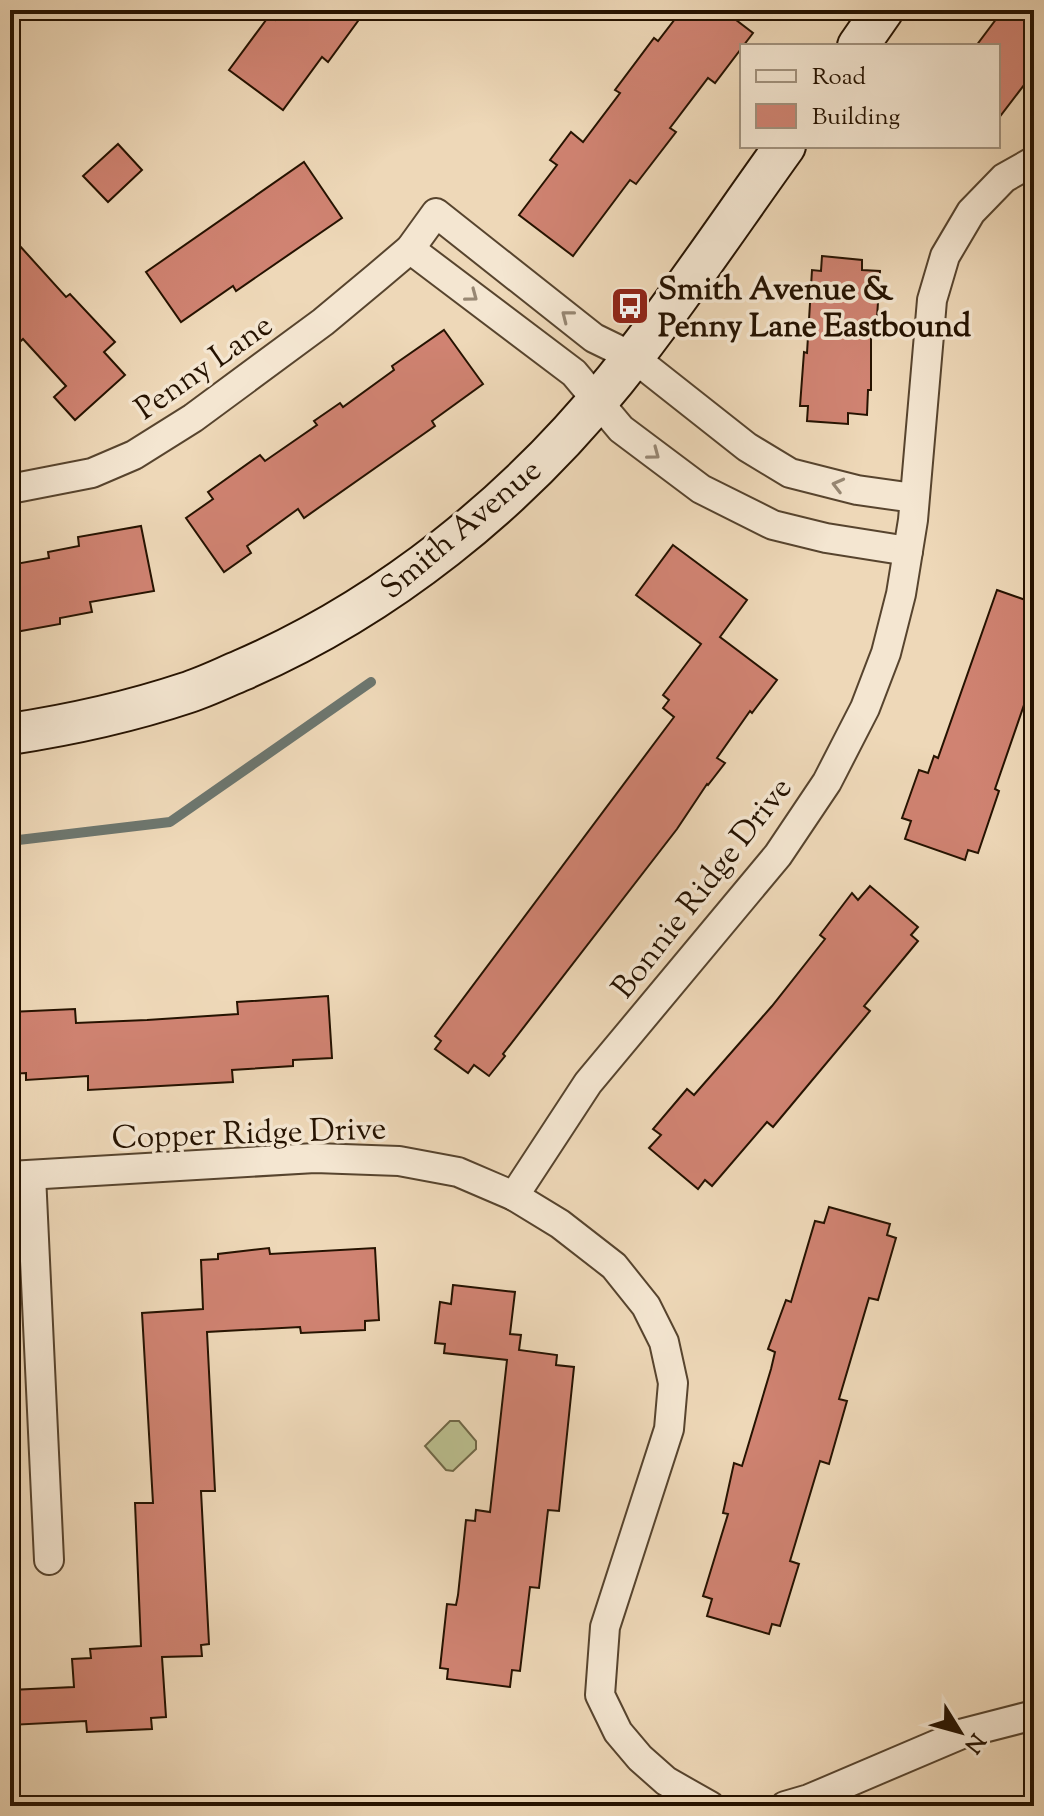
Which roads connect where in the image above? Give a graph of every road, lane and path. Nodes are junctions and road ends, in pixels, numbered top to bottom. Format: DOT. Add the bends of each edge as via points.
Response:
graph roads {
  1 [pos="883,10"];
  2 [pos="859,44"];
  3 [pos="784,148"];
  4 [pos="1034,161"];
  5 [pos="410,249"];
  6 [pos="633,357"];
  7 [pos="597,401"];
  8 [pos="10,489"];
  9 [pos="914,498"];
  10 [pos="908,551"];
  11 [pos="10,734"];
  12 [pos="20,1176"];
  13 [pos="514,1196"];
  14 [pos="49,1560"];
  15 [pos="1034,1715"];
  16 [pos="710,1806"];
  17 [pos="785,1806"];
  1 -- 2 [label="main road"];
  3 -- 6 [label="main road, Smith Avenue"];
  4 -- 9 [label="street, Bonnie Ridge Drive" via="1004,178 971,212 945,256 932,300"];
  6 -- 5 [label="street, Penny Lane, one-way" via="594,338 436,213"];
  5 -- 7 [label="street, one-way" via="574,373"];
  5 -- 8 [label="street, Penny Lane" via="323,322 134,455 92,473"];
  6 -- 7 [label="main road, Smith Avenue"];
  9 -- 6 [label="street, one-way" via="790,473 747,447"];
  7 -- 10 [label="street, one-way" via="621,429 736,509 826,538"];
  7 -- 11 [label="main road, Smith Avenue" via="532,472 460,536 375,599 293,648 188,693 69,725"];
  9 -- 10 [label="street, Bonnie Ridge Drive"];
  10 -- 13 [label="street, Bonnie Ridge Drive" via="886,653 827,782 778,855 588,1083"];
  12 -- 13 [label="street, Copper Ridge Drive" via="315,1158 399,1161 458,1172"];
  12 -- 14 [label="street"];
  13 -- 16 [label="street, Copper Ridge Drive" via="614,1266 646,1306 664,1342 673,1383 669,1429 605,1627 600,1695 618,1732 640,1758 666,1781"];
  15 -- 17 [label="street" via="964,1733"];
}
